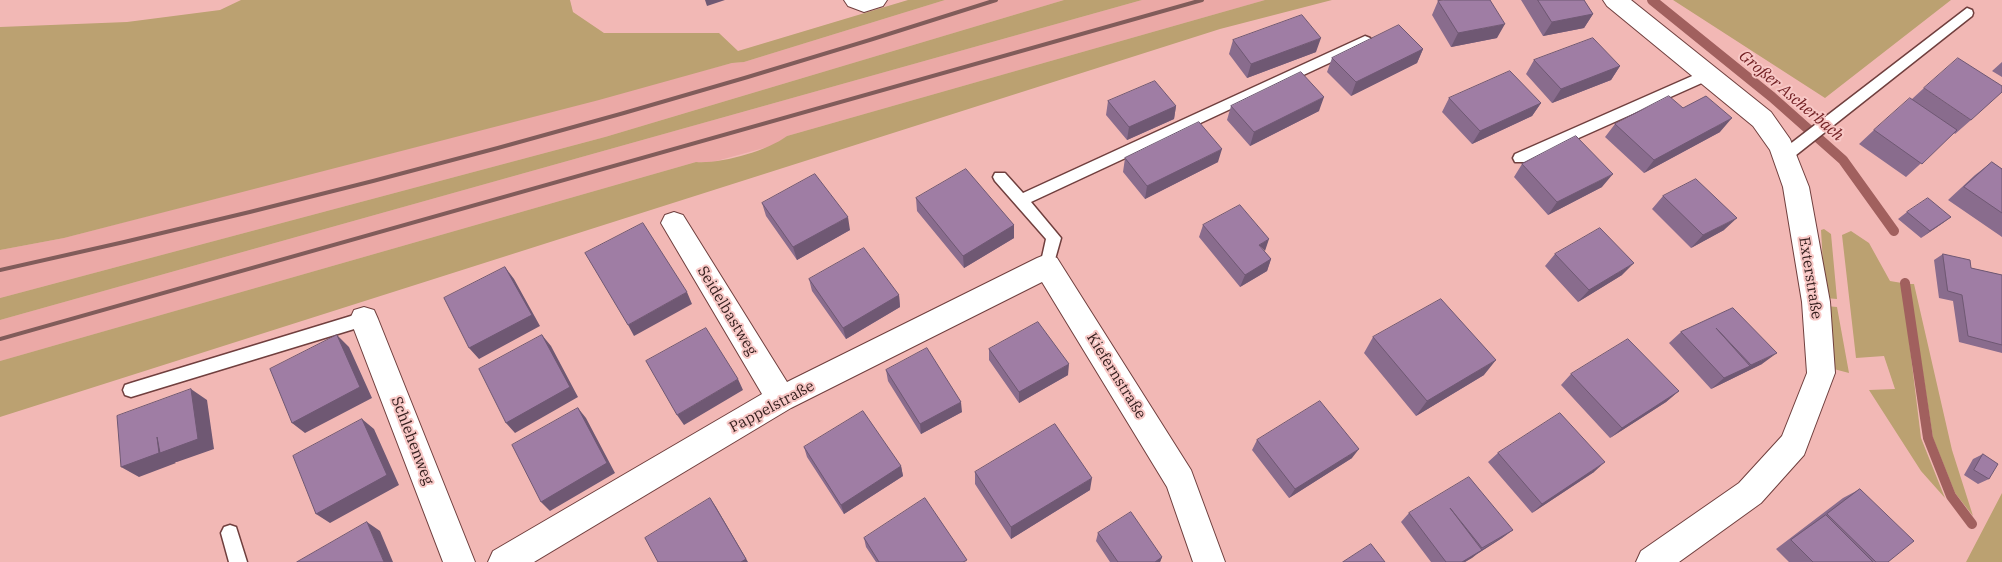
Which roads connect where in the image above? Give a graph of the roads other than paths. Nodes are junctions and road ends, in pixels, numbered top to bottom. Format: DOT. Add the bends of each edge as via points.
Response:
graph roads {
  1 [pos="856,0"];
  2 [pos="875,0"];
  3 [pos="1615,0"];
  4 [pos="1967,13"];
  5 [pos="1365,41"];
  6 [pos="1708,74"];
  7 [pos="1786,155"];
  8 [pos="1520,158"];
  9 [pos="1000,177"];
  10 [pos="1022,200"];
  11 [pos="674,223"];
  12 [pos="1047,266"];
  13 [pos="364,319"];
  14 [pos="131,390"];
  15 [pos="781,399"];
  16 [pos="230,533"];
  17 [pos="238,562"];
  18 [pos="460,562"];
  19 [pos="504,562"];
  20 [pos="1209,562"];
  21 [pos="1652,562"];
  1 -- 2 [label="street" via="864,3"];
  3 -- 6 [label="street, Exterstraße"];
  4 -- 7 [label="lane"];
  5 -- 10 [label="lane"];
  6 -- 7 [label="street, Exterstraße" via="1762,119"];
  6 -- 8 [label="lane"];
  7 -- 21 [label="street, Exterstraße" via="1796,187 1816,302 1821,373 1793,445 1750,493"];
  9 -- 10 [label="lane"];
  10 -- 12 [label="lane" via="1054,238"];
  11 -- 15 [label="street, Seidelbastweg"];
  12 -- 15 [label="street, Pappelstraße"];
  12 -- 20 [label="street, Kiefernstraße" via="1180,480"];
  13 -- 14 [label="lane"];
  13 -- 18 [label="street, Schlehenweg"];
  15 -- 19 [label="street, Pappelstraße"];
  16 -- 17 [label="lane"];
}
